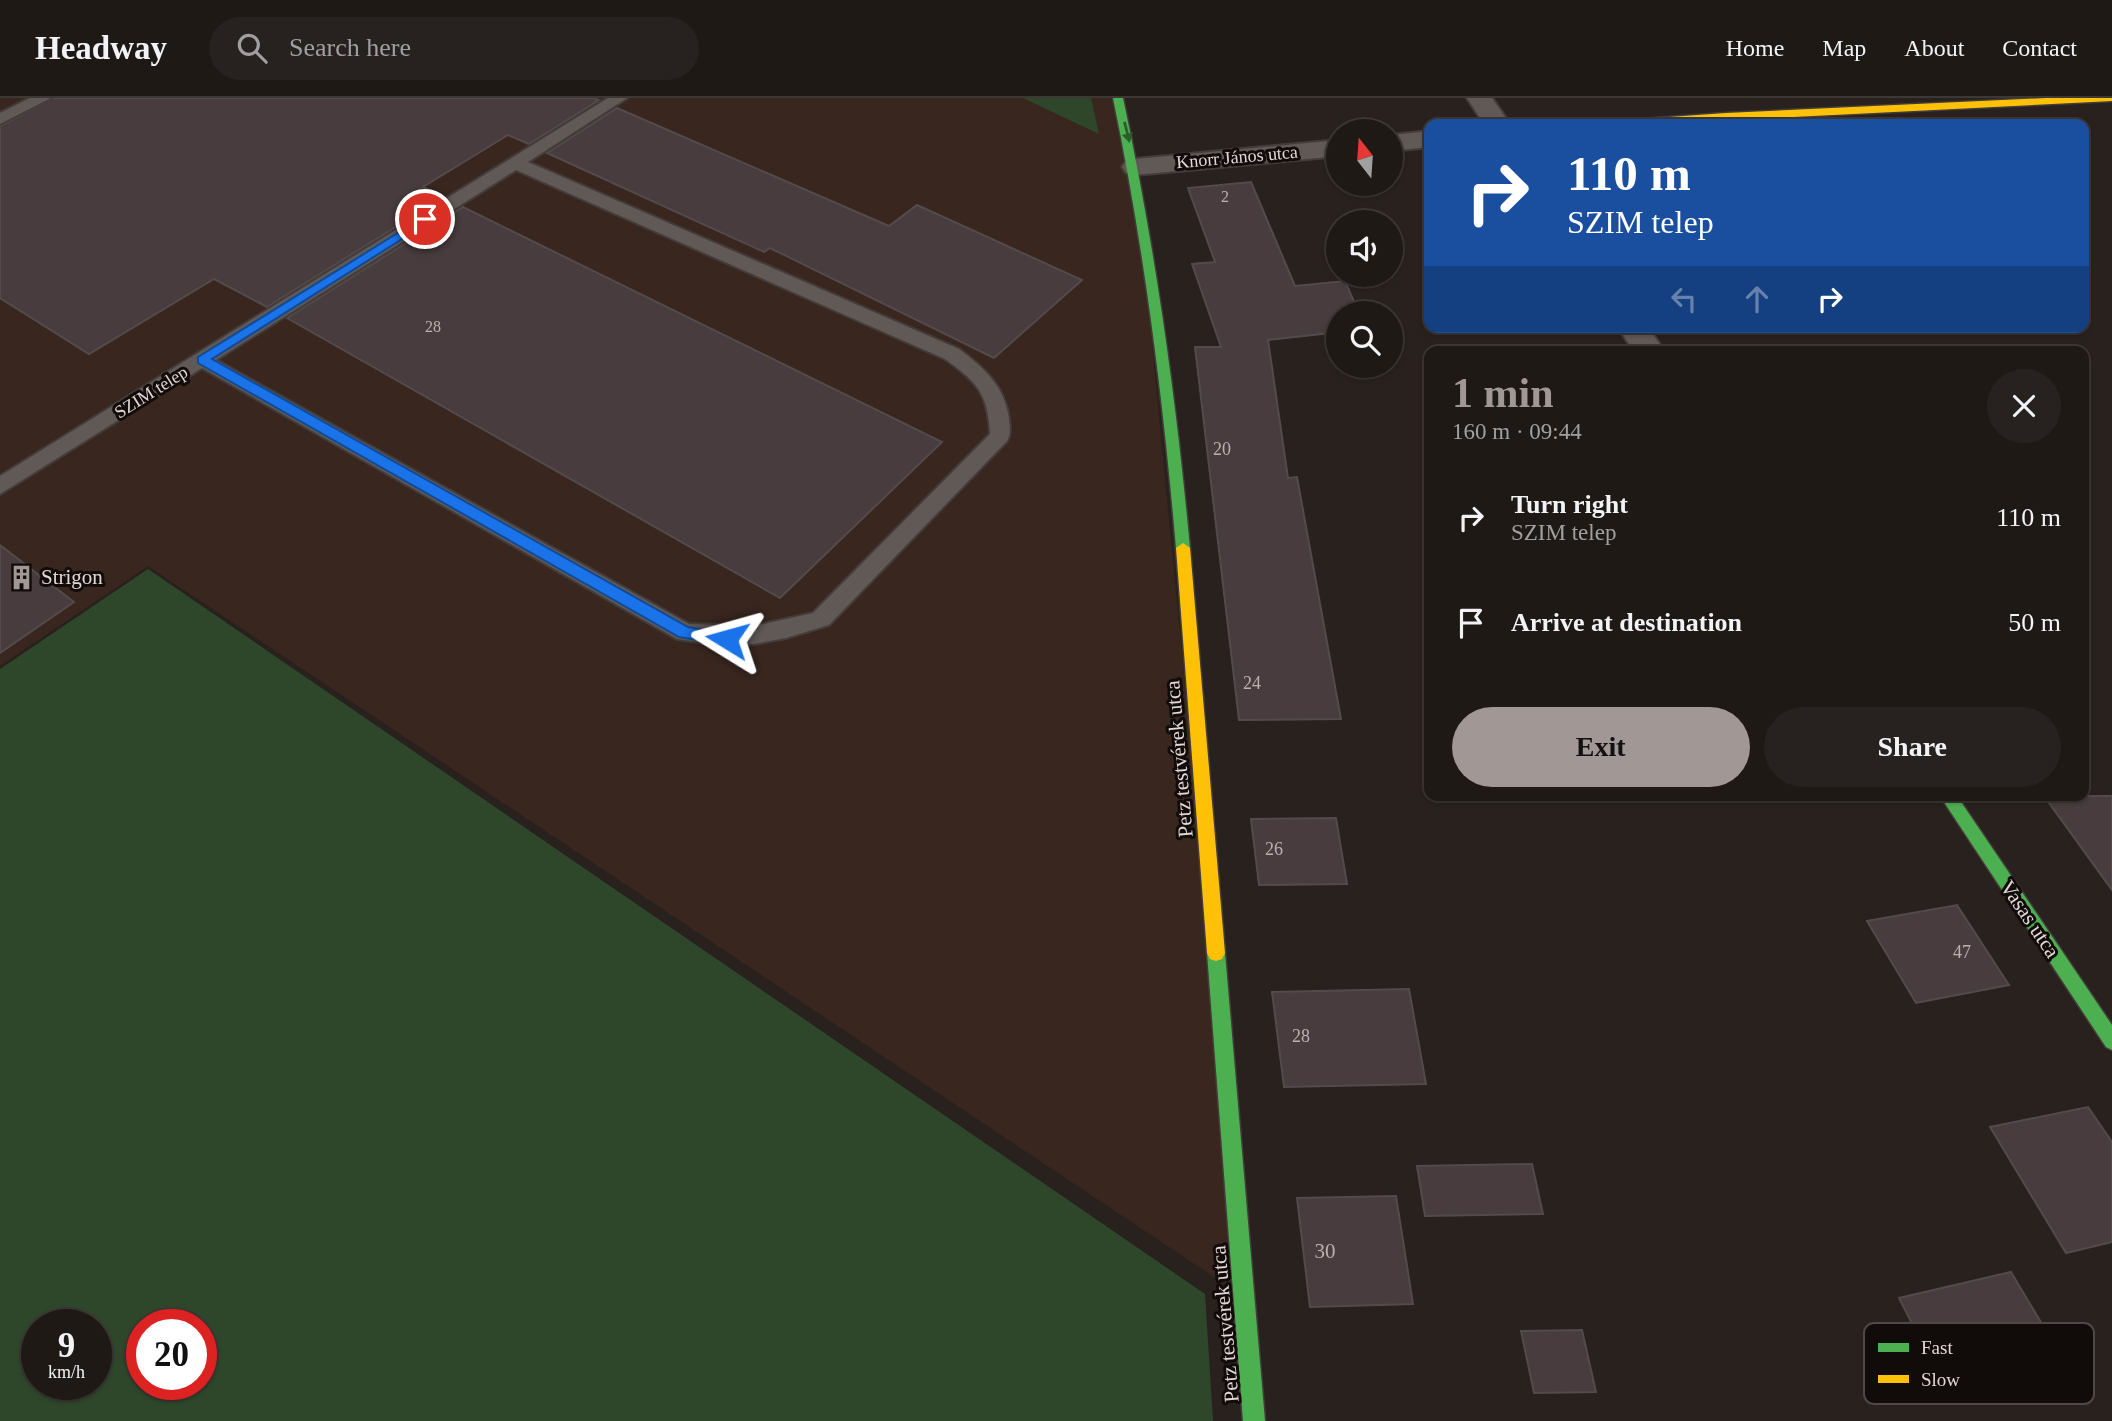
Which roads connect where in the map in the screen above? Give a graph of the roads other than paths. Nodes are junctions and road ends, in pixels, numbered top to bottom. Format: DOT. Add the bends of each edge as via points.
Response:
graph roads {
  1 [pos="43,98"];
  2 [pos="619,98"];
  3 [pos="1118,98"];
  4 [pos="1479,98"];
  5 [pos="2112,98"];
  6 [pos="0,119"];
  7 [pos="1494,119"];
  8 [pos="1684,119"];
  9 [pos="1424,140"];
  10 [pos="1404,142"];
  11 [pos="1326,149"];
  12 [pos="515,163"];
  13 [pos="1135,167"];
  14 [pos="202,360"];
  15 [pos="0,486"];
  16 [pos="1951,801"];
  17 [pos="2112,1041"];
  18 [pos="1254,1421"];
  1 -- 6 [label="lane"];
  2 -- 12 [label="lane, SZIM telep"];
  3 -- 13 [label="street, Petz testvérek utca, one-way"];
  4 -- 7 [label="street"];
  5 -- 8 [label="street"];
  9 -- 10 [label="street"];
  11 -- 13 [label="street, Knorr János utca"];
  12 -- 14 [label="lane, SZIM telep"];
  12 -- 14 [label="lane" via="952,354 986,378 1000,412 1000,436 821,619 786,631 727,639 685,633"];
  13 -- 18 [label="street, Petz testvérek utca" via="1161,324 1178,484"];
  14 -- 15 [label="lane, SZIM telep"];
  16 -- 17 [label="street, Vasas utca"];
}
